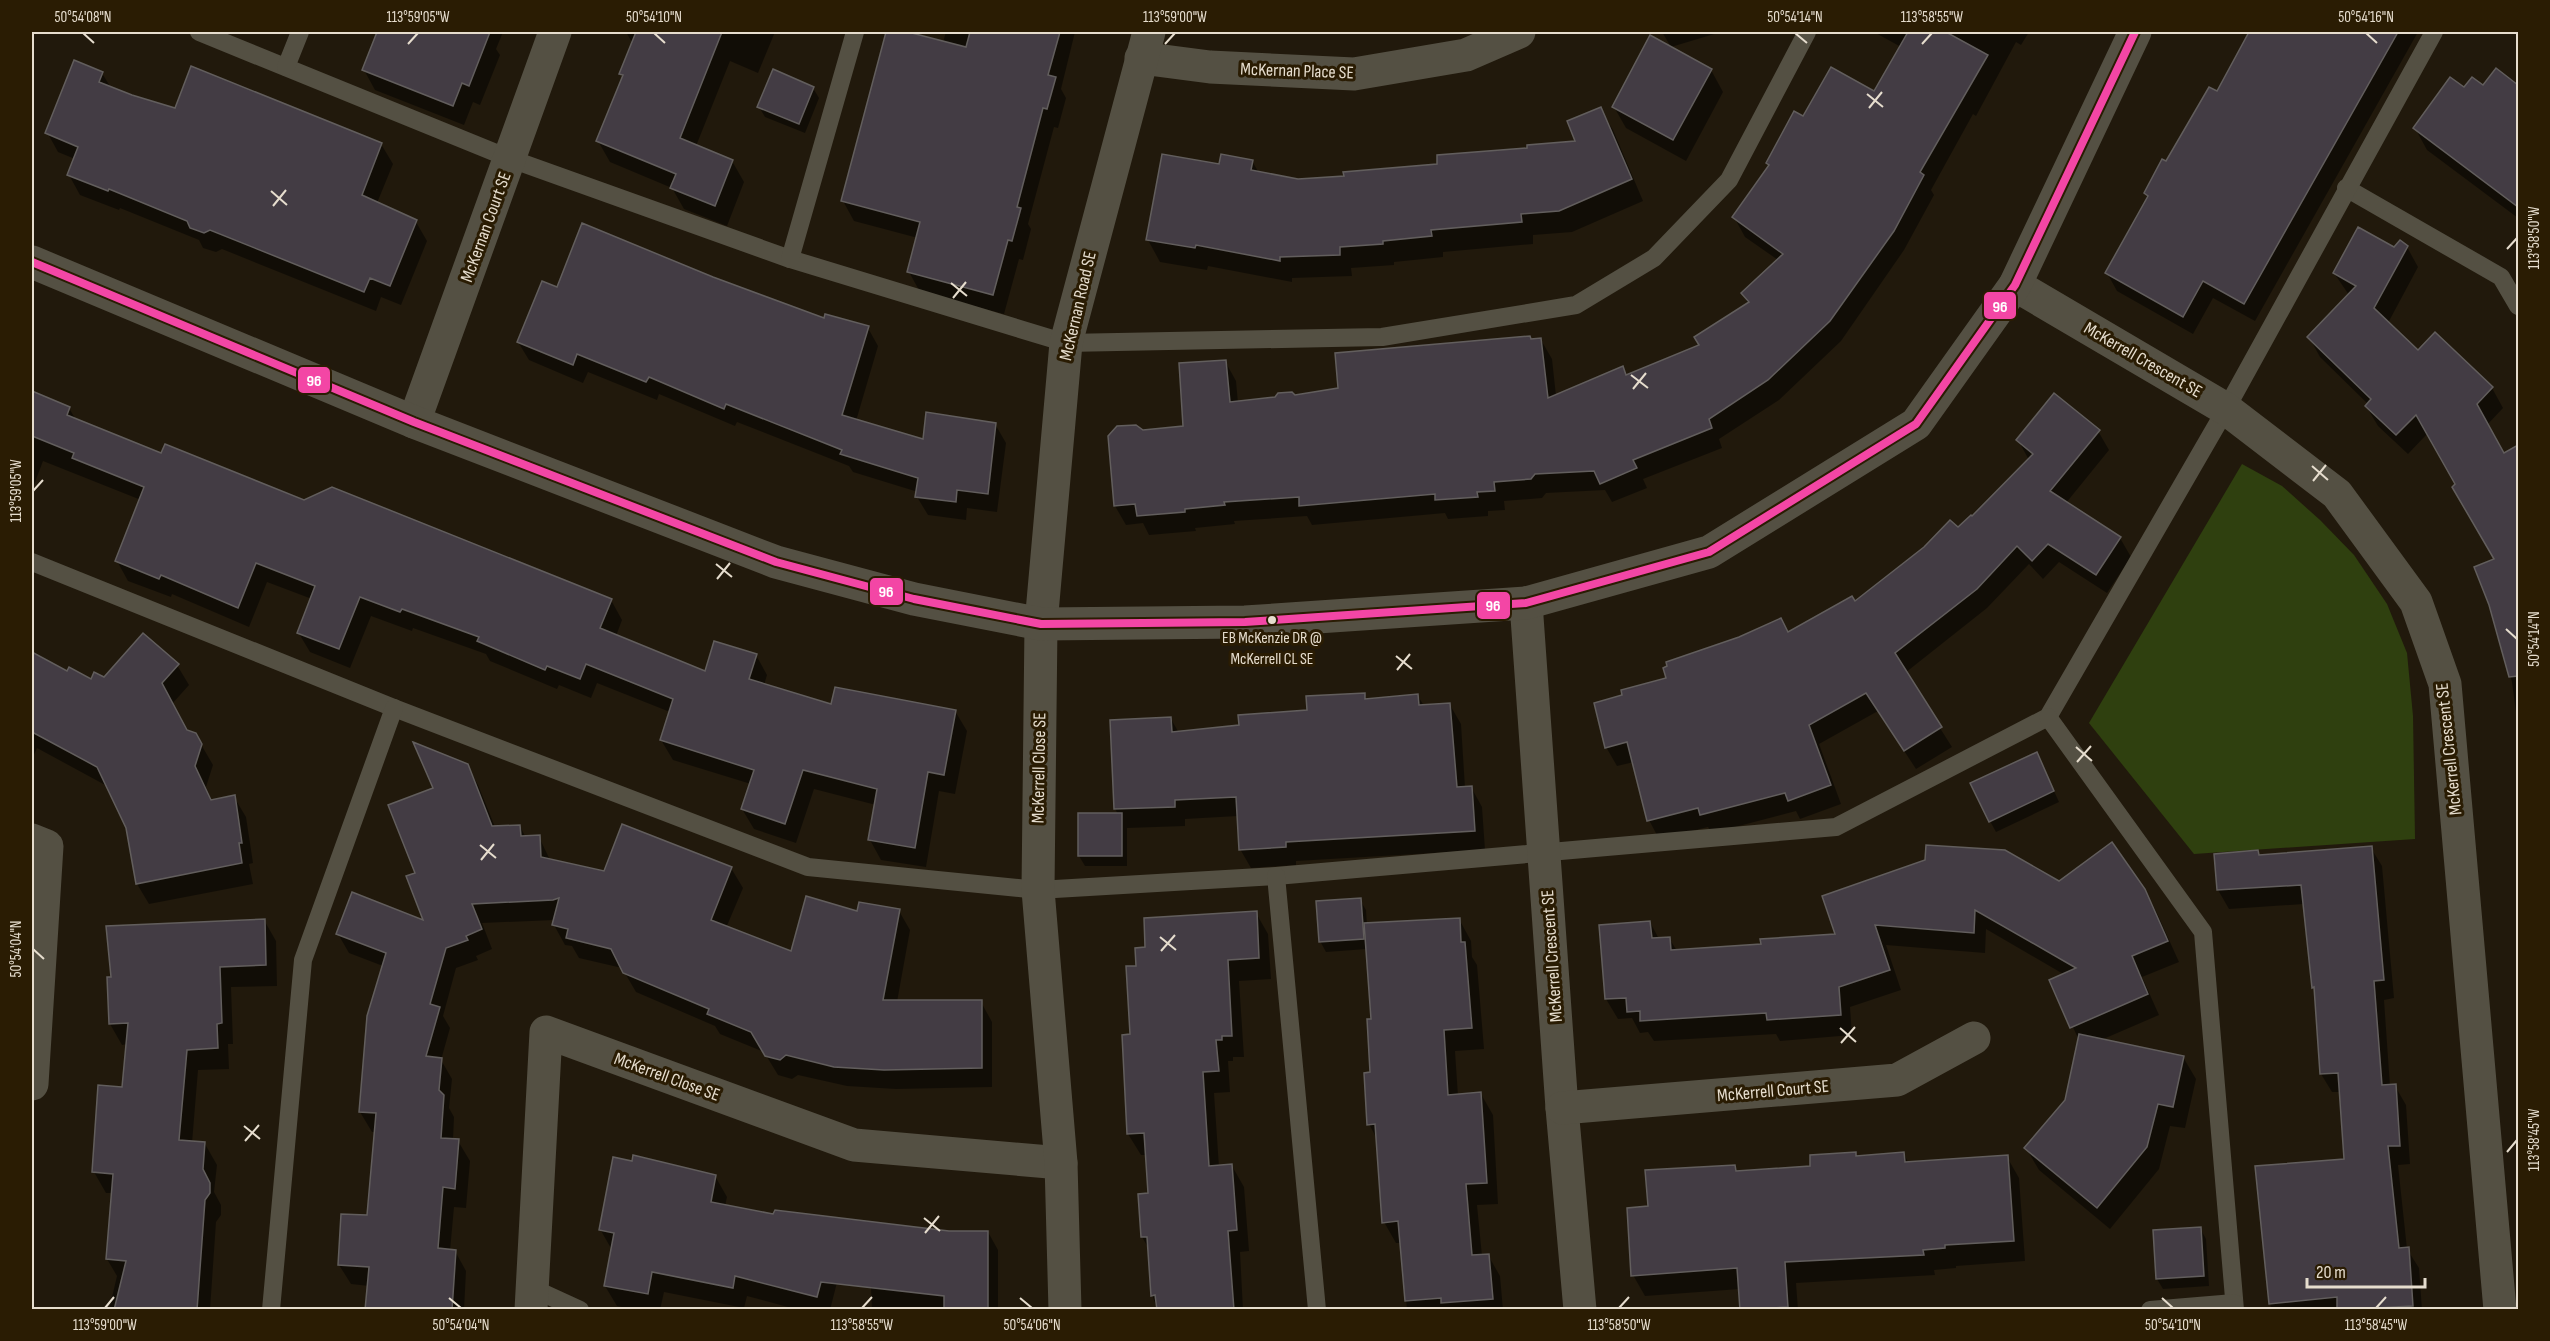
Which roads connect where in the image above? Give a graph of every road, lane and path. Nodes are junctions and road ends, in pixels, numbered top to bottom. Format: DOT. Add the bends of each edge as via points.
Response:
graph roads {
  1 [pos="199,32"];
  2 [pos="300,32"];
  3 [pos="555,32"];
  4 [pos="855,32"];
  5 [pos="1519,32"];
  6 [pos="1807,32"];
  7 [pos="2136,32"];
  8 [pos="2434,32"];
  9 [pos="1145,45"];
  10 [pos="286,67"];
  11 [pos="511,159"];
  12 [pos="2346,188"];
  13 [pos="790,260"];
  14 [pos="32,262"];
  15 [pos="2015,285"];
  16 [pos="2518,306"];
  17 [pos="1066,343"];
  18 [pos="2226,409"];
  19 [pos="414,422"];
  20 [pos="32,562"];
  21 [pos="1526,603"];
  22 [pos="1041,624"];
  23 [pos="394,708"];
  24 [pos="2048,717"];
  25 [pos="32,840"];
  26 [pos="1544,851"];
  27 [pos="1276,876"];
  28 [pos="1038,890"];
  29 [pos="1974,1038"];
  30 [pos="32,1084"];
  31 [pos="1562,1108"];
  32 [pos="1061,1163"];
  33 [pos="531,1299"];
  34 [pos="2234,1306"];
  35 [pos="271,1310"];
  36 [pos="580,1310"];
  37 [pos="1065,1310"];
  38 [pos="1317,1310"];
  39 [pos="1580,1310"];
  40 [pos="2150,1310"];
  41 [pos="2500,1310"];
  1 -- 10 [label="lane"];
  2 -- 10 [label="lane"];
  3 -- 11 [label="street, McKernan Court SE"];
  4 -- 13 [label="lane"];
  5 -- 9 [label="street, McKernan Place SE" via="1466,55 1354,74 1210,68"];
  6 -- 17 [label="lane" via="1729,180 1654,258 1576,305 1382,337"];
  7 -- 15 [label="street"];
  8 -- 12 [label="lane"];
  9 -- 17 [label="street, McKernan Road SE"];
  10 -- 11 [label="lane"];
  11 -- 13 [label="lane"];
  11 -- 19 [label="street, McKernan Court SE"];
  12 -- 16 [label="lane" via="2501,277"];
  12 -- 18 [label="lane"];
  13 -- 17 [label="lane"];
  14 -- 19 [label="street"];
  15 -- 18 [label="street, McKerrell Crescent SE"];
  15 -- 21 [label="street" via="1916,424 1709,552"];
  17 -- 22 [label="street, McKernan Road SE"];
  18 -- 24 [label="lane"];
  18 -- 41 [label="street, McKerrell Crescent SE" via="2337,494 2416,602 2445,684"];
  19 -- 22 [label="street" via="776,562 914,599"];
  20 -- 23 [label="lane"];
  21 -- 22 [label="street" via="1245,622"];
  21 -- 26 [label="street, McKerrell Crescent SE"];
  22 -- 28 [label="street, McKerrell Close SE"];
  23 -- 28 [label="lane" via="808,867"];
  23 -- 35 [label="lane" via="303,960"];
  24 -- 26 [label="lane" via="1836,827"];
  24 -- 34 [label="lane" via="2203,932"];
  25 -- 30 [label="street" via="47,846"];
  26 -- 27 [label="lane"];
  26 -- 31 [label="street, McKerrell Crescent SE"];
  27 -- 28 [label="lane"];
  27 -- 38 [label="lane"];
  28 -- 32 [label="street, McKerrell Close SE"];
  29 -- 31 [label="street, McKerrell Court SE" via="1897,1080"];
  31 -- 39 [label="street, McKerrell Crescent SE"];
  32 -- 33 [label="street, McKerrell Close SE" via="854,1145 546,1032"];
  32 -- 37 [label="street, McKerrell Close SE"];
  33 -- 36 [label="lane"];
  34 -- 40 [label="lane"];
}
